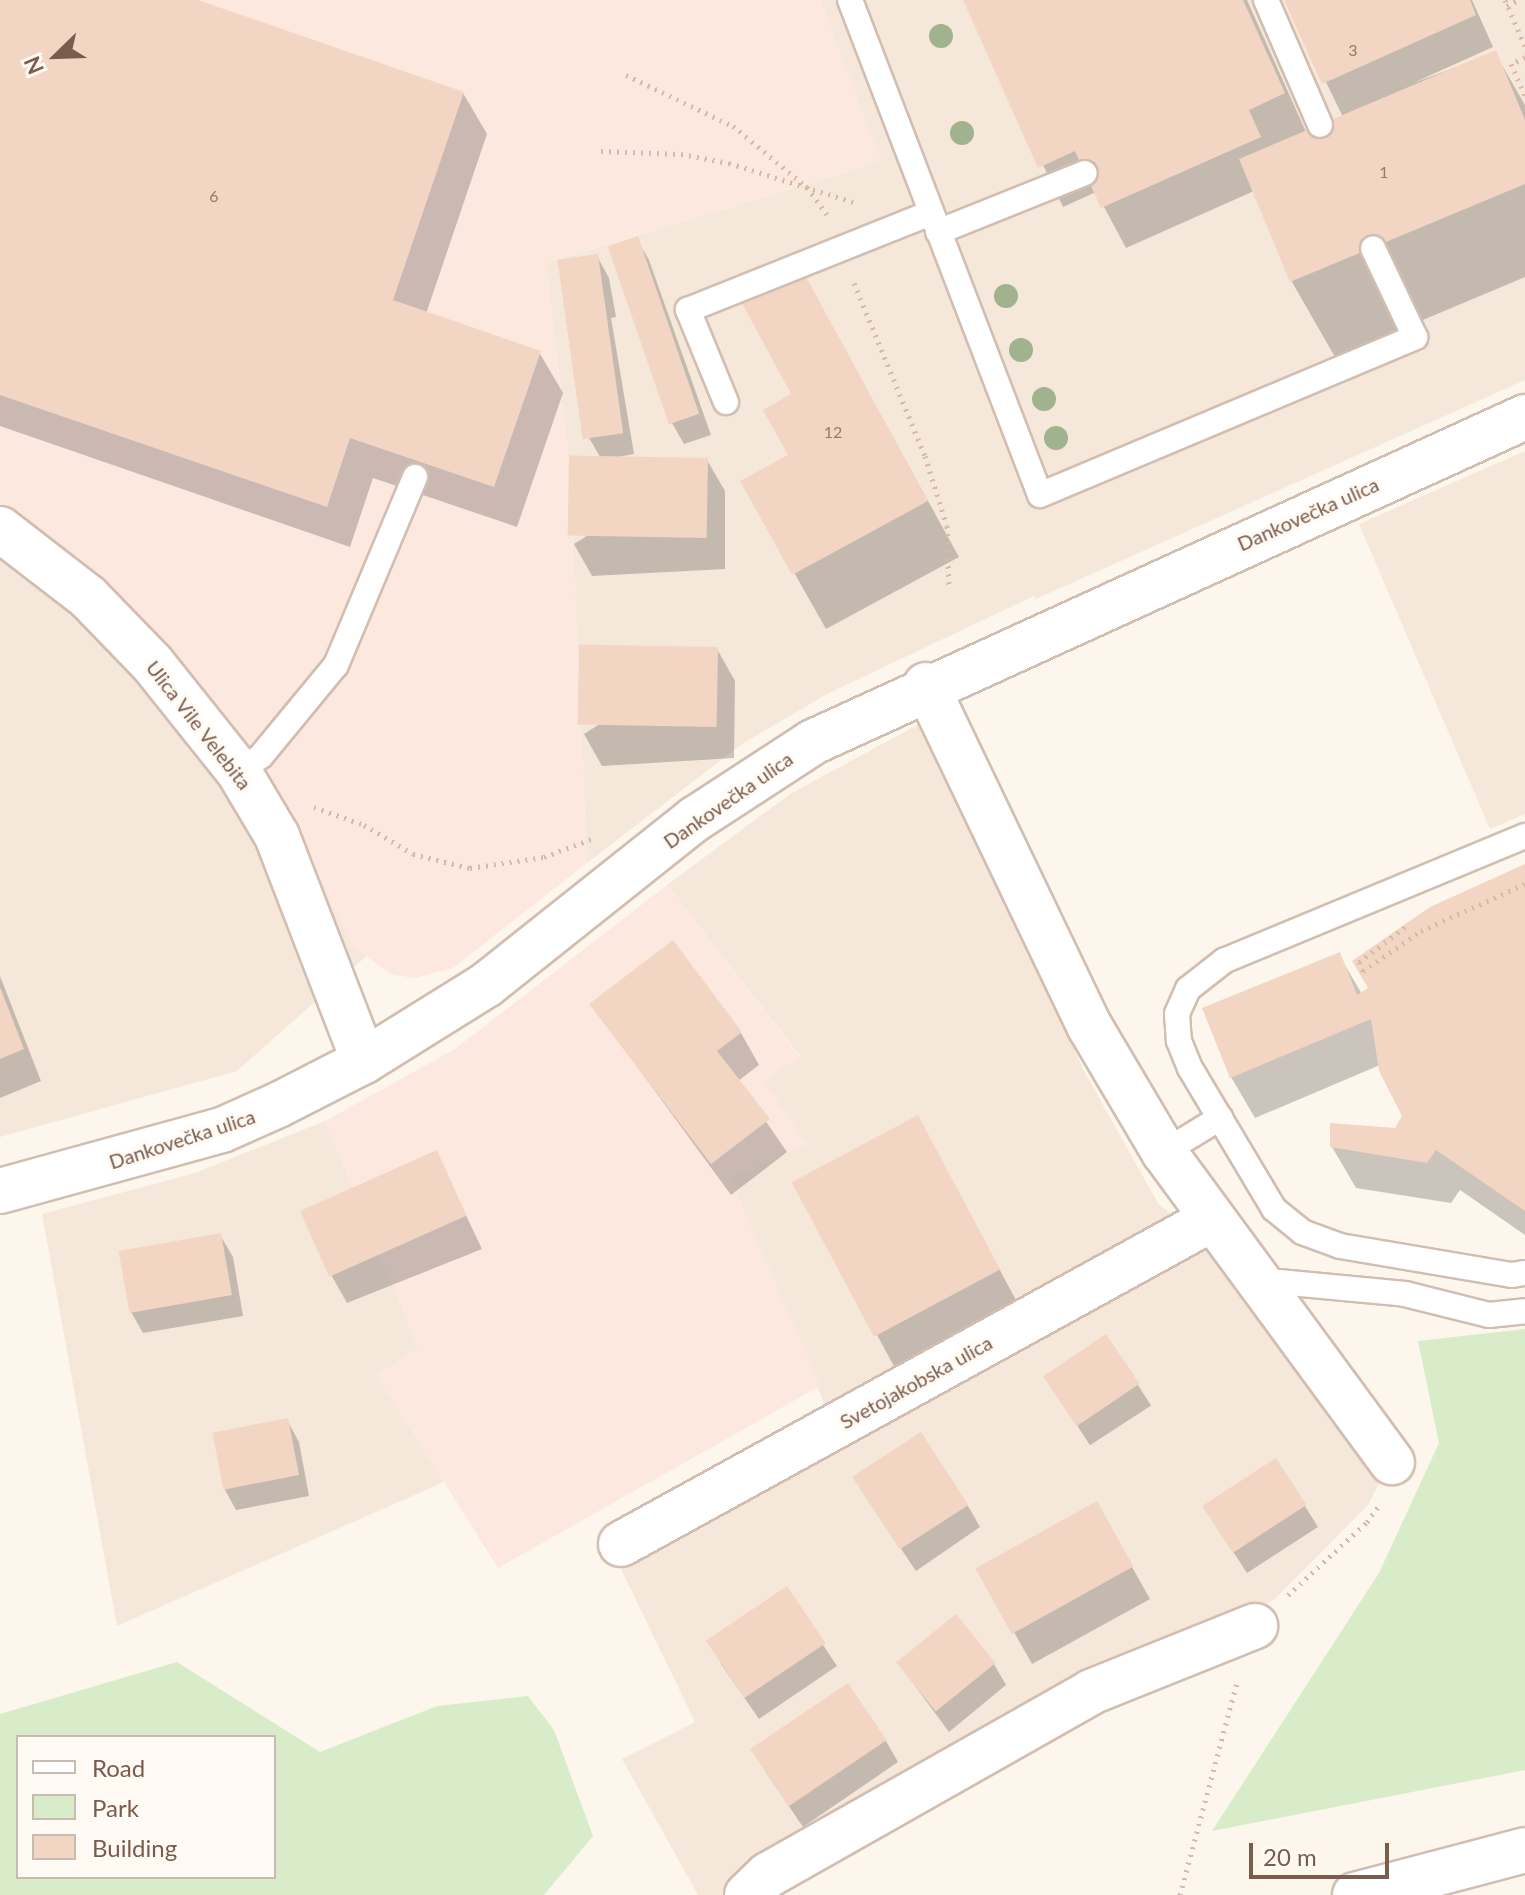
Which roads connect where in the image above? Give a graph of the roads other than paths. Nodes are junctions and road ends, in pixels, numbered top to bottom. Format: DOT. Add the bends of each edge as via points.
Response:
graph roads {
  1 [pos="850,0"];
  2 [pos="1266,0"];
  3 [pos="1320,125"];
  4 [pos="1085,173"];
  5 [pos="935,222"];
  6 [pos="1373,248"];
  7 [pos="726,402"];
  8 [pos="1525,417"];
  9 [pos="415,477"];
  10 [pos="0,529"];
  11 [pos="926,685"];
  12 [pos="239,772"];
  13 [pos="1525,836"];
  14 [pos="364,1061"];
  15 [pos="1220,1118"];
  16 [pos="1164,1152"];
  17 [pos="0,1191"];
  18 [pos="1210,1220"];
  19 [pos="1525,1273"];
  20 [pos="1258,1280"];
  21 [pos="1525,1311"];
  22 [pos="1392,1462"];
  23 [pos="621,1544"];
  24 [pos="1255,1626"];
  25 [pos="1525,1850"];
  26 [pos="747,1895"];
  27 [pos="1355,1895"];
  1 -- 5 [label="lane"];
  2 -- 3 [label="lane"];
  4 -- 5 [label="lane"];
  5 -- 6 [label="lane" via="1040,495 1415,337"];
  5 -- 7 [label="lane" via="841,248 688,310"];
  8 -- 11 [label="street, Dankovečka ulica"];
  9 -- 12 [label="lane" via="336,665 261,756"];
  10 -- 12 [label="street, Ulica Vile Velebita" via="88,597 152,663"];
  11 -- 14 [label="street, Dankovečka ulica" via="752,778 551,939"];
  11 -- 16 [label="street" via="1090,1027"];
  12 -- 14 [label="street, Ulica Vile Velebita" via="277,836"];
  13 -- 15 [label="lane" via="1225,960 1200,976 1177,1014 1179,1041"];
  14 -- 17 [label="street, Dankovečka ulica" via="247,1121"];
  15 -- 16 [label="lane"];
  15 -- 19 [label="lane" via="1274,1209 1302,1232 1340,1246"];
  16 -- 18 [label="street"];
  18 -- 20 [label="street"];
  18 -- 23 [label="street, Svetojakobska ulica"];
  20 -- 21 [label="lane" via="1405,1294 1489,1315"];
  20 -- 22 [label="street"];
  24 -- 26 [label="street" via="1091,1692 768,1875"];
  25 -- 27 [label="street"];
}
